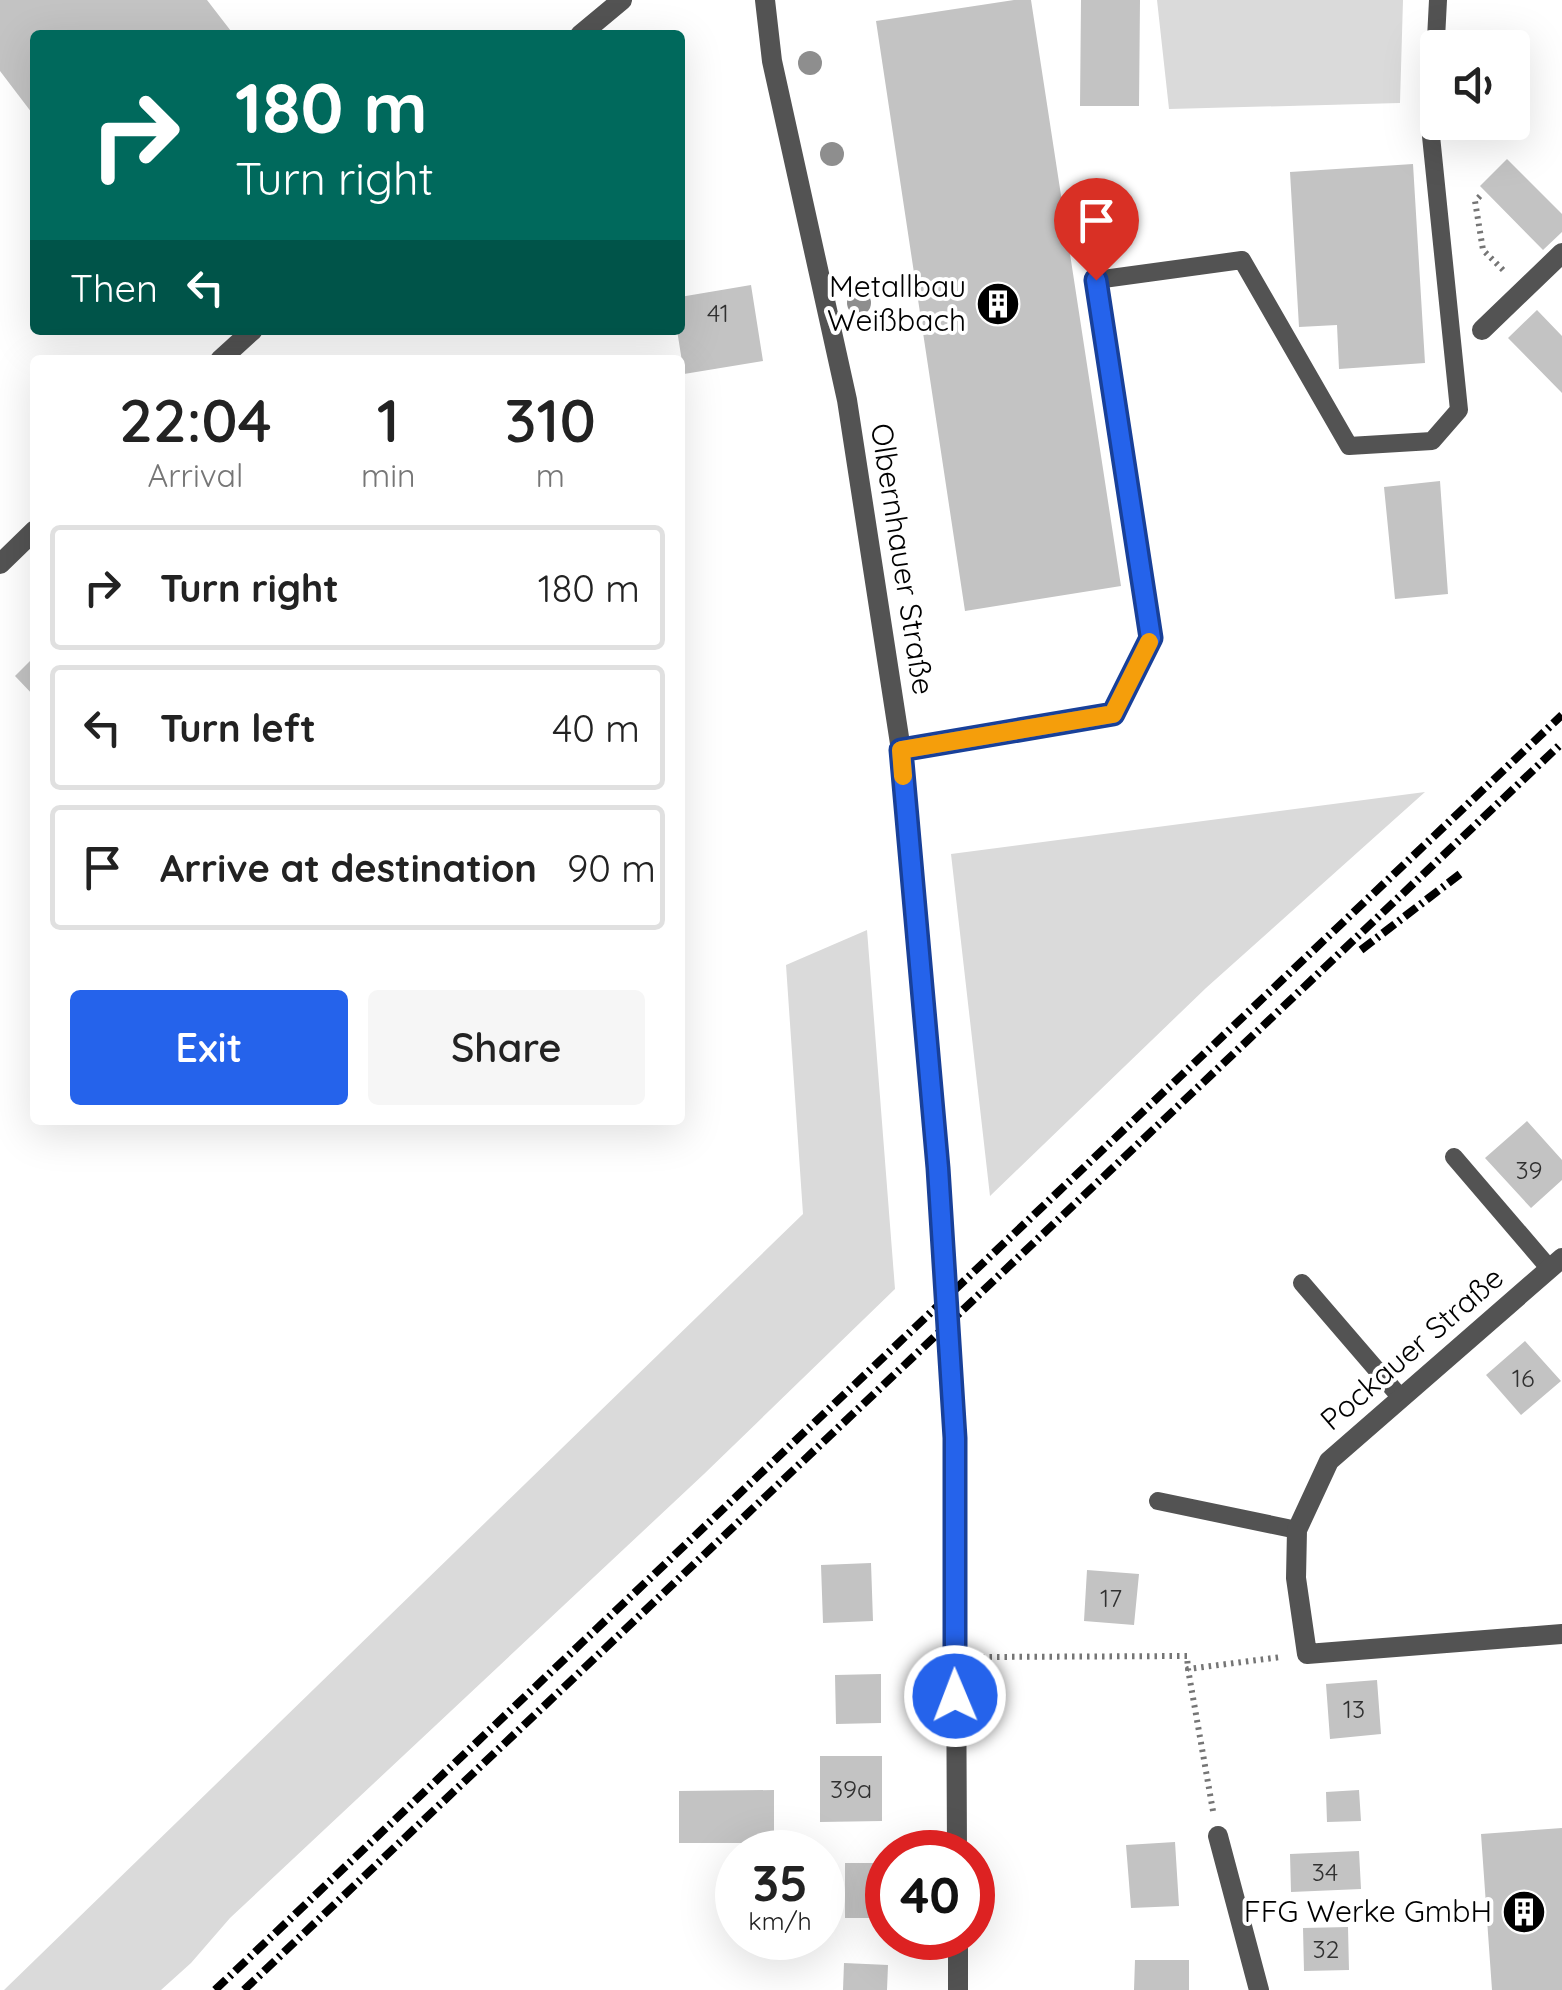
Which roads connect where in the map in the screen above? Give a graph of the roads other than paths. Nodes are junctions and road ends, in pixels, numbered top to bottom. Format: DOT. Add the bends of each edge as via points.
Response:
graph roads {
  1 [pos="750,0"];
  2 [pos="764,0"];
  3 [pos="1438,0"];
  4 [pos="615,3"];
  5 [pos="585,30"];
  6 [pos="772,61"];
  7 [pos="1562,254"];
  8 [pos="1482,330"];
  9 [pos="248,335"];
  10 [pos="226,355"];
  11 [pos="30,535"];
  12 [pos="0,564"];
  13 [pos="901,750"];
  14 [pos="1454,1157"];
  15 [pos="1556,1263"];
  16 [pos="1302,1283"];
  17 [pos="1400,1398"];
  18 [pos="1158,1502"];
  19 [pos="1296,1530"];
  20 [pos="1562,1634"];
  21 [pos="957,1830"];
  22 [pos="1218,1836"];
  23 [pos="958,1960"];
  24 [pos="958,1990"];
  25 [pos="1259,1990"];
  1 -- 6 [label="street, Olbernhauer Straße"];
  2 -- 6 [label="street, Olbernhauer Straße"];
  3 -- 13 [label="lane" via="1431,136 1458,410 1432,441 1349,446 1242,260 1096,280 1151,638 1113,714"];
  4 -- 5 [label="street"];
  6 -- 13 [label="street, Olbernhauer Straße" via="847,400"];
  7 -- 8 [label="street"];
  9 -- 10 [label="street"];
  11 -- 12 [label="street"];
  13 -- 21 [label="street, Olbernhauer Straße" via="955,1438"];
  14 -- 15 [label="lane"];
  15 -- 17 [label="street, Pockauer Straße"];
  16 -- 17 [label="lane"];
  17 -- 19 [label="street, Pockauer Straße" via="1329,1461"];
  18 -- 19 [label="lane"];
  19 -- 20 [label="street, Pockauer Straße" via="1308,1654"];
  22 -- 25 [label="street"];
  23 -- 24 [label="street"];
}
